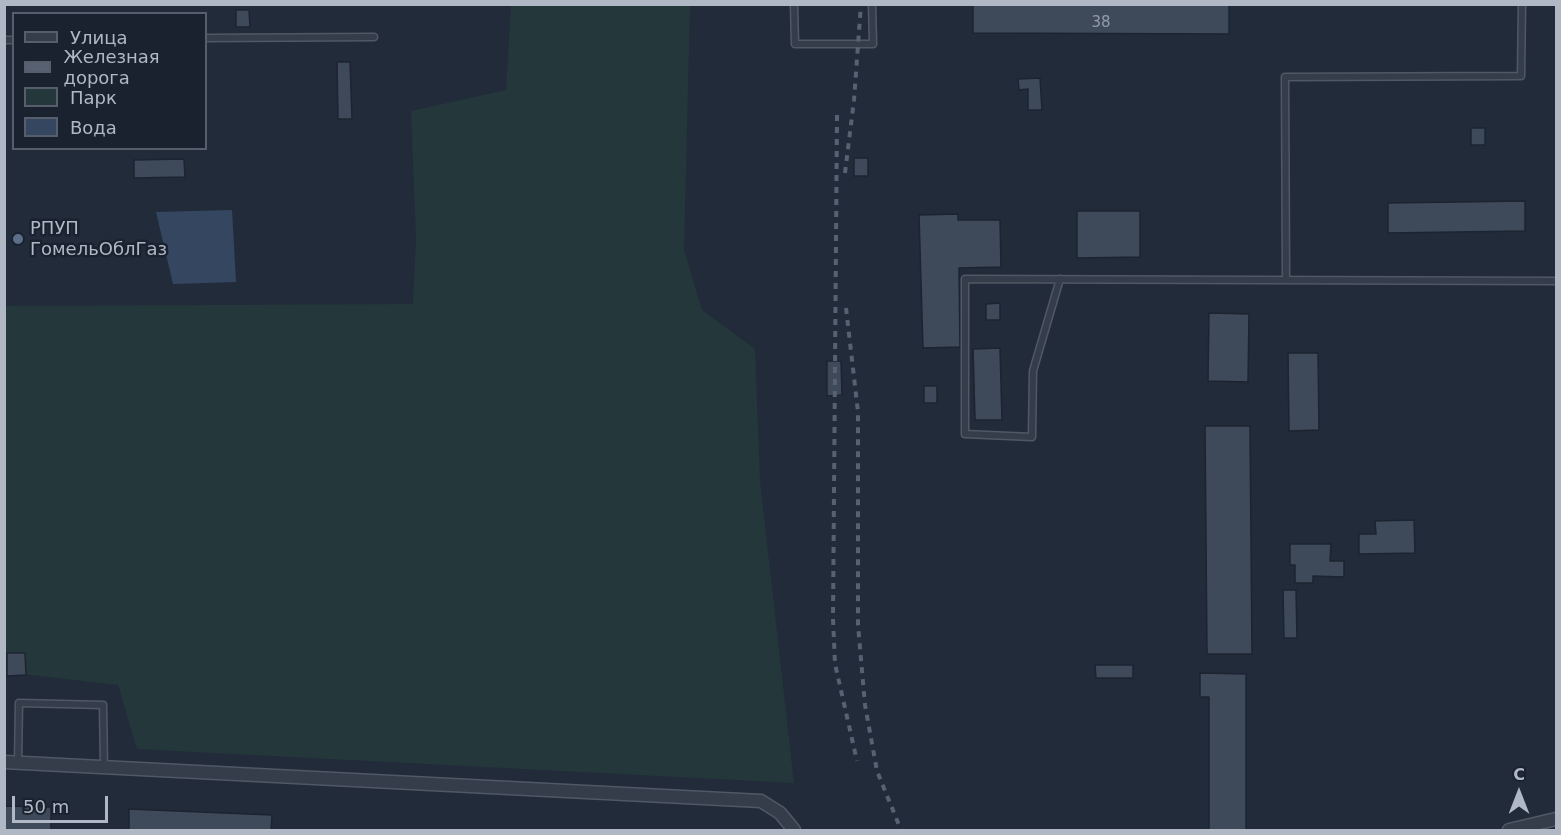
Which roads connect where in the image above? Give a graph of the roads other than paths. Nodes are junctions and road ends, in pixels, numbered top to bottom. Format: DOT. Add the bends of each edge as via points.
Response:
graph roads {
  1 [pos="794,4"];
  2 [pos="872,4"];
  3 [pos="1522,4"];
  4 [pos="374,37"];
  5 [pos="207,38"];
  6 [pos="1060,279"];
  7 [pos="1286,280"];
  8 [pos="1557,281"];
  9 [pos="4,762"];
  10 [pos="18,763"];
  11 [pos="104,767"];
  12 [pos="1557,819"];
  13 [pos="794,831"];
  14 [pos="1509,831"];
  1 -- 2 [label="lane" via="795,44 873,44"];
  3 -- 7 [label="lane" via="1521,76 1285,77"];
  4 -- 5 [label="lane"];
  6 -- 6 [label="lane" via="965,279 965,434 1032,437 1033,371"];
  6 -- 7 [label="lane"];
  7 -- 8 [label="lane"];
  9 -- 10 [label="street"];
  10 -- 11 [label="street"];
  10 -- 11 [label="lane" via="19,703 103,705"];
  11 -- 13 [label="street" via="762,801 780,813"];
  12 -- 14 [label="street"];
}
